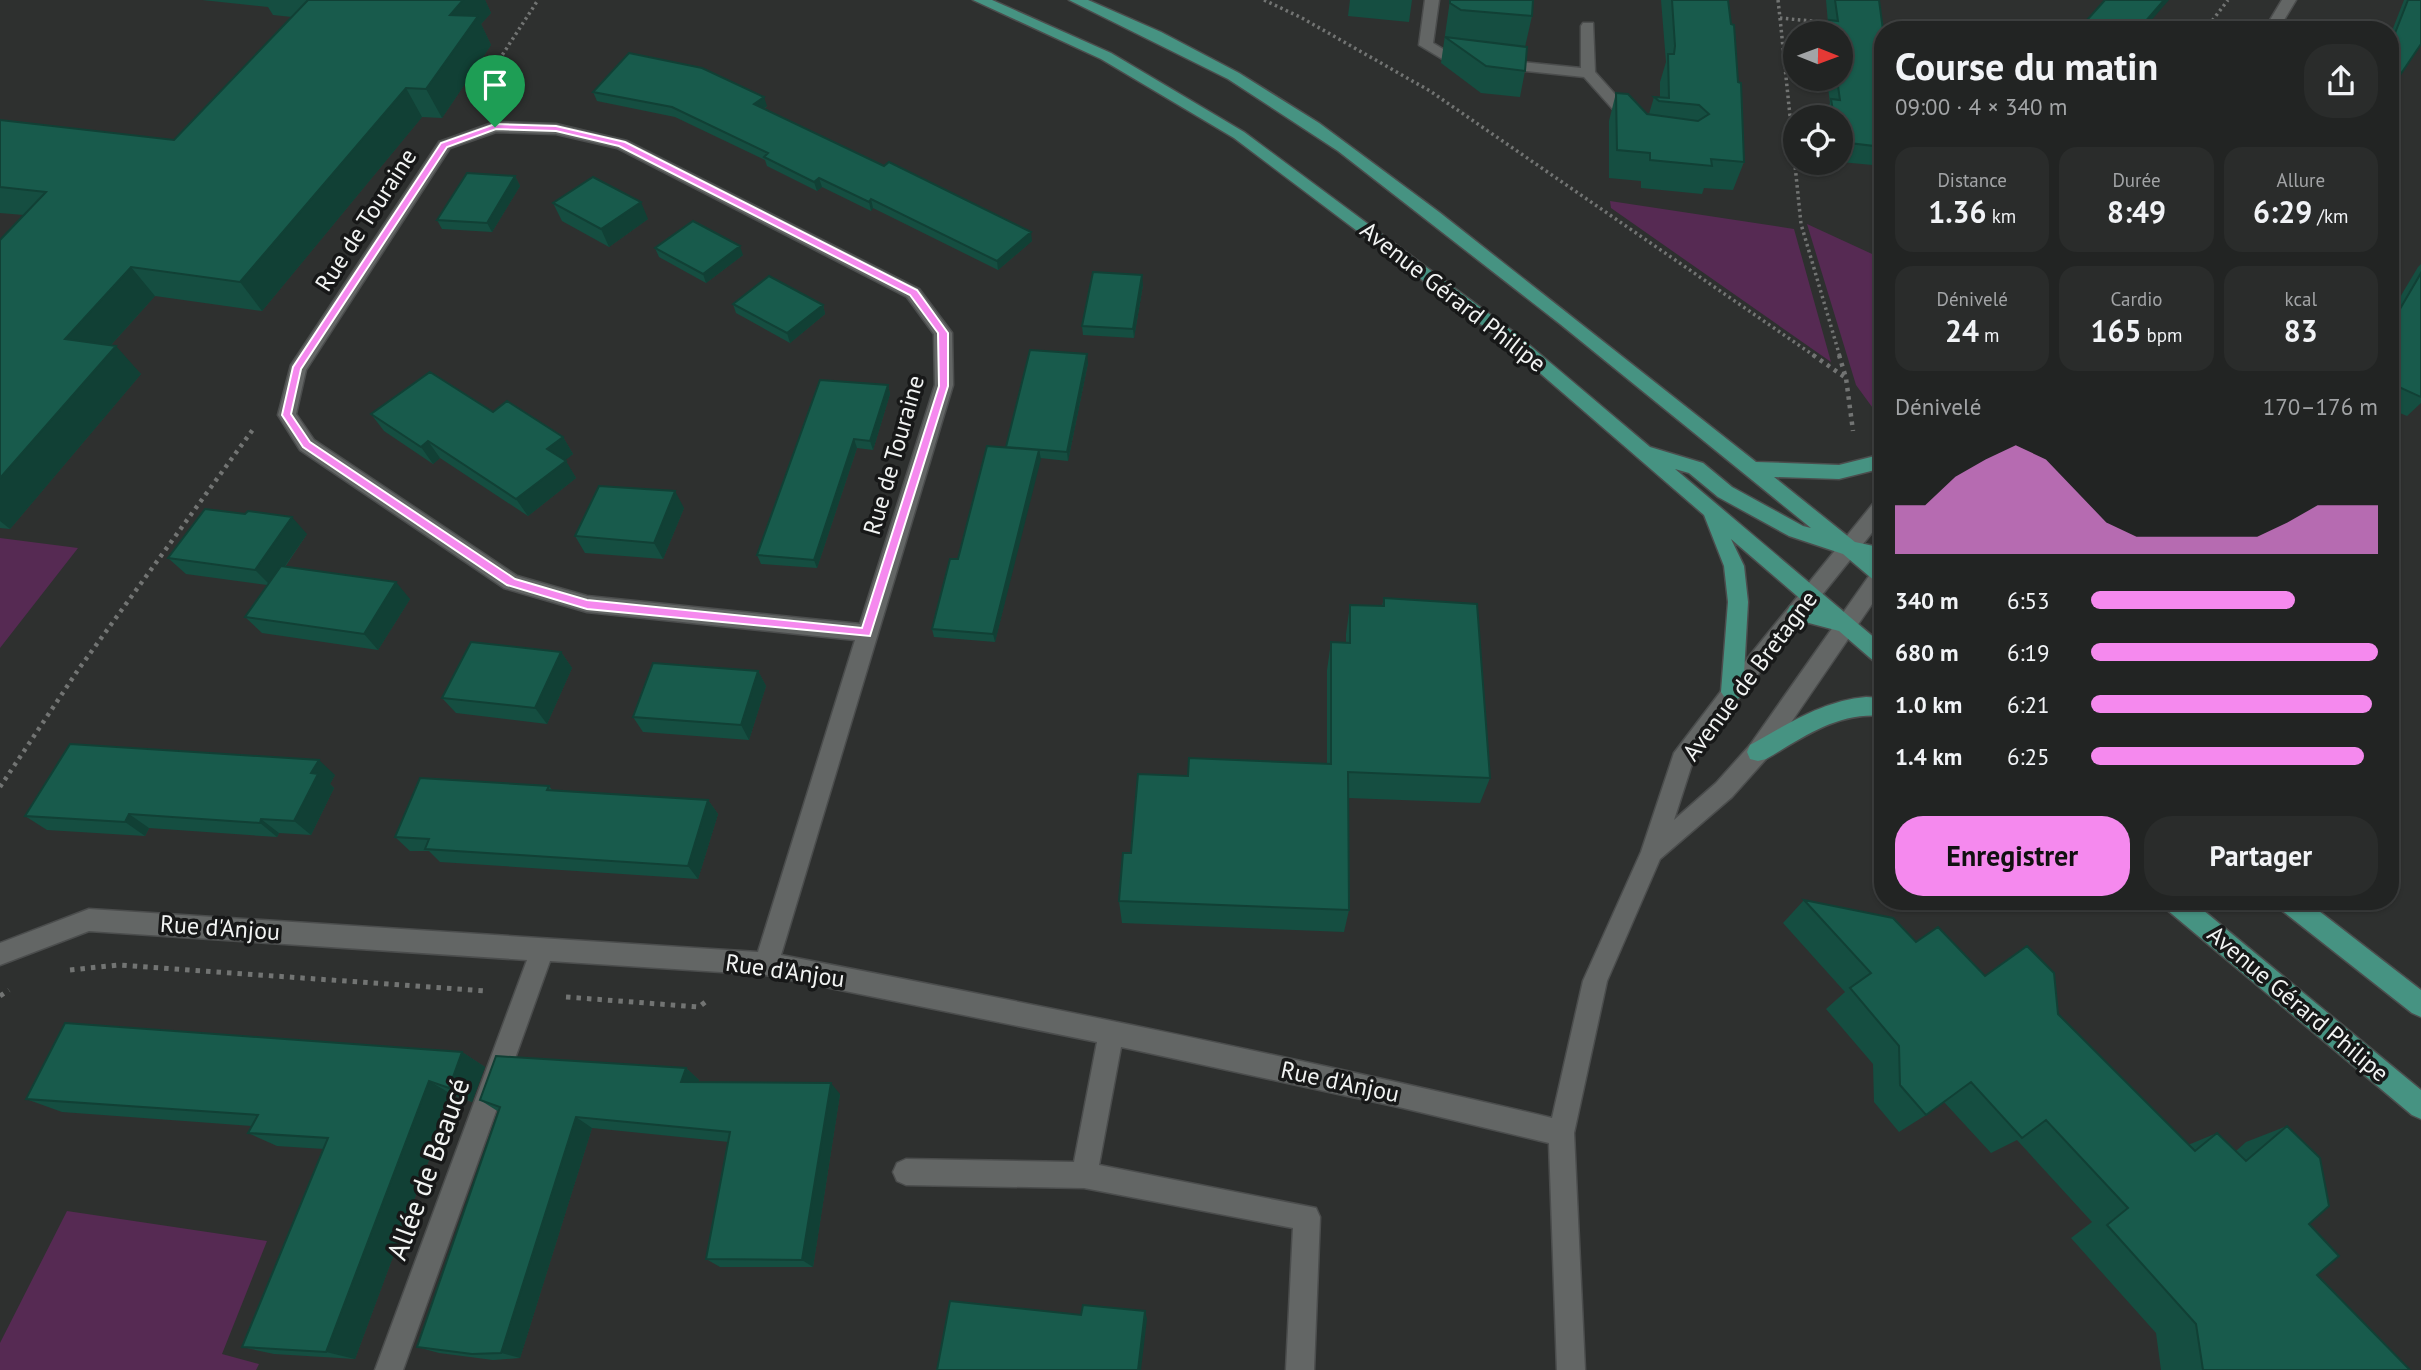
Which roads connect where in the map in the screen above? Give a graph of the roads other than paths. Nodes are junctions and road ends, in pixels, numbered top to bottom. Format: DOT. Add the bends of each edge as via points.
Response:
graph roads {
  1 [pos="980,0"];
  2 [pos="1076,0"];
  3 [pos="1432,0"];
  4 [pos="2289,0"];
  5 [pos="2276,21"];
  6 [pos="1588,26"];
  7 [pos="1588,73"];
  8 [pos="1644,136"];
  9 [pos="1642,451"];
  10 [pos="1874,463"];
  11 [pos="1753,468"];
  12 [pos="1708,509"];
  13 [pos="1874,517"];
  14 [pos="1850,549"];
  15 [pos="1874,564"];
  16 [pos="1874,583"];
  17 [pos="1811,596"];
  18 [pos="1797,612"];
  19 [pos="1846,625"];
  20 [pos="866,633"];
  21 [pos="1874,635"];
  22 [pos="1874,649"];
  23 [pos="1732,692"];
  24 [pos="1874,705"];
  25 [pos="1758,752"];
  26 [pos="1652,852"];
  27 [pos="2185,910"];
  28 [pos="2300,910"];
  29 [pos="542,950"];
  30 [pos="0,954"];
  31 [pos="758,963"];
  32 [pos="2421,1005"];
  33 [pos="1111,1033"];
  34 [pos="2421,1106"];
  35 [pos="1561,1133"];
  36 [pos="906,1172"];
  37 [pos="1084,1175"];
  38 [pos="389,1370"];
  39 [pos="1300,1370"];
  40 [pos="1571,1370"];
  1 -- 9 [label="main road, Avenue Gérard Philipe" via="1106,56 1239,135 1509,337"];
  2 -- 11 [label="main road, Avenue Gérard Philipe" via="1137,25 1284,107 1414,201"];
  3 -- 7 [label="street" via="1426,45 1449,60"];
  4 -- 5 [label="street"];
  6 -- 7 [label="street"];
  7 -- 8 [label="street"];
  9 -- 12 [label="main road, Avenue Gérard Philipe"];
  9 -- 14 [label="main road" via="1696,468 1760,514 1811,538"];
  10 -- 11 [label="main road" via="1839,472"];
  11 -- 14 [label="main road, Avenue Gérard Philipe"];
  12 -- 17 [label="main road, Avenue Gérard Philipe"];
  12 -- 23 [label="main road" via="1734,566 1738,602"];
  13 -- 14 [label="street, Avenue de Bretagne"];
  14 -- 15 [label="main road, Avenue Gérard Philipe"];
  14 -- 17 [label="street, Avenue de Bretagne"];
  16 -- 19 [label="street, Avenue de Bretagne"];
  17 -- 18 [label="street, Avenue de Bretagne"];
  17 -- 19 [label="main road, Avenue Gérard Philipe"];
  18 -- 19 [label="main road"];
  18 -- 23 [label="street, Avenue de Bretagne"];
  19 -- 21 [label="main road"];
  19 -- 22 [label="main road, Avenue Gérard Philipe"];
  19 -- 25 [label="street, Avenue de Bretagne"];
  20 -- 20 [label="street, Rue de Touraine" via="944,386 943,333 913,293 622,144 556,129 495,127 444,145 297,369 286,415 307,445 511,582 587,604"];
  20 -- 31 [label="street, Rue de Touraine"];
  23 -- 26 [label="street, Avenue de Bretagne" via="1682,760"];
  24 -- 25 [label="main road" via="1840,707"];
  25 -- 26 [label="street, Avenue de Bretagne" via="1724,790"];
  26 -- 35 [label="street, Avenue de Bretagne" via="1595,981"];
  27 -- 34 [label="main road, Avenue Gérard Philipe"];
  28 -- 32 [label="main road"];
  29 -- 30 [label="street, Rue d'Anjou" via="89,920"];
  29 -- 31 [label="street, Rue d'Anjou"];
  29 -- 38 [label="street, Allée de Beaucé"];
  31 -- 33 [label="street, Rue d'Anjou"];
  33 -- 35 [label="street, Rue d'Anjou"];
  33 -- 37 [label="street"];
  35 -- 40 [label="street, Avenue de Bretagne"];
  36 -- 37 [label="street"];
  37 -- 39 [label="street" via="1307,1217"];
}
